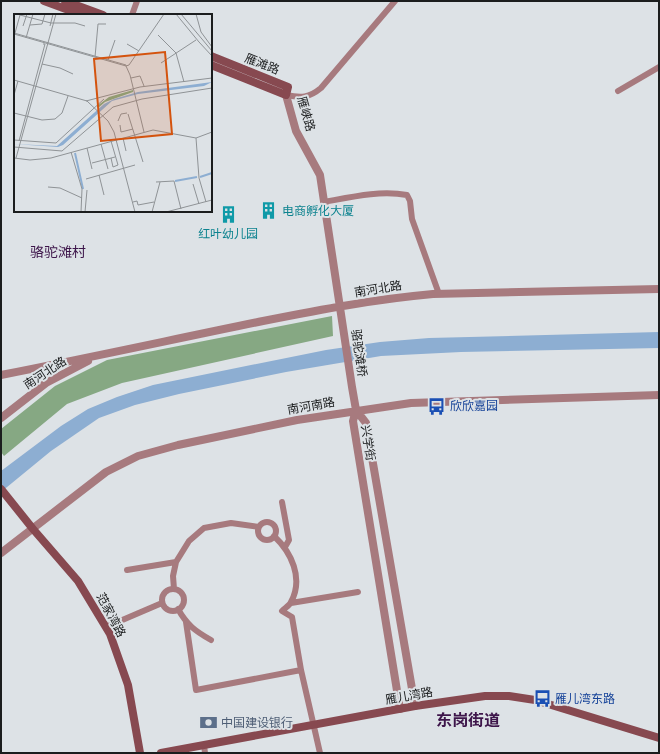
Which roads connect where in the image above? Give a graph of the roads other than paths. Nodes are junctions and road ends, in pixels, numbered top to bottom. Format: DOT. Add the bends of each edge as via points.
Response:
graph roads {
  1 [pos="44,1"];
  2 [pos="65,1"];
  3 [pos="137,1"];
  4 [pos="395,1"];
  5 [pos="79,14"];
  6 [pos="100,14"];
  7 [pos="132,14"];
  8 [pos="212,56"];
  9 [pos="212,65"];
  10 [pos="659,67"];
  11 [pos="618,91"];
  12 [pos="286,95"];
  13 [pos="324,202"];
  14 [pos="659,289"];
  15 [pos="439,294"];
  16 [pos="339,307"];
  17 [pos="105,354"];
  18 [pos="1,375"];
  19 [pos="659,395"];
  20 [pos="356,410"];
  21 [pos="1,418"];
  22 [pos="1,489"];
  23 [pos="282,502"];
  24 [pos="259,527"];
  25 [pos="33,529"];
  26 [pos="274,536"];
  27 [pos="285,547"];
  28 [pos="1,553"];
  29 [pos="176,562"];
  30 [pos="127,570"];
  31 [pos="174,589"];
  32 [pos="358,592"];
  33 [pos="162,603"];
  34 [pos="291,603"];
  35 [pos="178,609"];
  36 [pos="186,622"];
  37 [pos="106,627"];
  38 [pos="211,640"];
  39 [pos="300,670"];
  40 [pos="415,706"];
  41 [pos="400,709"];
  42 [pos="314,726"];
  43 [pos="659,738"];
  44 [pos="204,749"];
  45 [pos="140,753"];
  46 [pos="161,753"];
  47 [pos="320,753"];
  1 -- 5 [label="main road"];
  2 -- 6 [label="main road"];
  3 -- 7 [label="street"];
  4 -- 12 [label="street, 雁峡路" via="321,88 300,98"];
  8 -- 12 [label="main road, 雁滩路" via="288,87"];
  9 -- 12 [label="main road, 雁滩路"];
  10 -- 11 [label="street"];
  12 -- 13 [label="street, 雁峡路" via="296,131 320,175"];
  13 -- 15 [label="street" via="373,194 407,195 412,219"];
  13 -- 16 [label="street, 雁峡路"];
  14 -- 15 [label="street, 南河北路"];
  15 -- 16 [label="street, 南河北路" via="402,296"];
  16 -- 17 [label="street, 南河北路"];
  16 -- 20 [label="street, 骆驼滩桥"];
  17 -- 18 [label="street, 南河北路"];
  17 -- 21 [label="street, 南河北路" via="86,361 46,383"];
  19 -- 20 [label="street, 南河南路" via="411,403"];
  20 -- 25 [label="street, 南河南路" via="186,443 138,456 106,472"];
  20 -- 40 [label="street, 兴学街" via="366,423"];
  20 -- 41 [label="street, 兴学街" via="353,421"];
  22 -- 25 [label="main road, 范家湾路"];
  23 -- 27 [label="street" via="289,540"];
  24 -- 26 [label="street" via="258,532 262,539"];
  24 -- 26 [label="street" via="263,523 271,524 275,530"];
  24 -- 29 [label="street" via="231,523 204,528 189,541"];
  25 -- 28 [label="street, 南河南路"];
  25 -- 37 [label="main road, 范家湾路" via="78,581"];
  26 -- 27 [label="street"];
  27 -- 34 [label="street" via="296,572 296,588"];
  29 -- 30 [label="street"];
  29 -- 31 [label="street"];
  31 -- 33 [label="street" via="165,592"];
  31 -- 35 [label="street" via="179,591 183,599"];
  32 -- 34 [label="street"];
  33 -- 35 [label="street" via="169,610"];
  33 -- 37 [label="street"];
  34 -- 39 [label="street" via="282,611 292,617"];
  35 -- 36 [label="street"];
  36 -- 38 [label="street" via="197,633"];
  36 -- 39 [label="street" via="196,690"];
  37 -- 45 [label="main road, 范家湾路" via="128,685"];
  39 -- 42 [label="street"];
  40 -- 41 [label="main road, 雁儿湾路"];
  40 -- 43 [label="main road, 雁儿湾路" via="485,696 509,696 535,700"];
  41 -- 42 [label="main road, 雁儿湾路"];
  42 -- 44 [label="main road, 雁儿湾路"];
  42 -- 47 [label="street"];
  44 -- 46 [label="main road, 雁儿湾路"];
}
